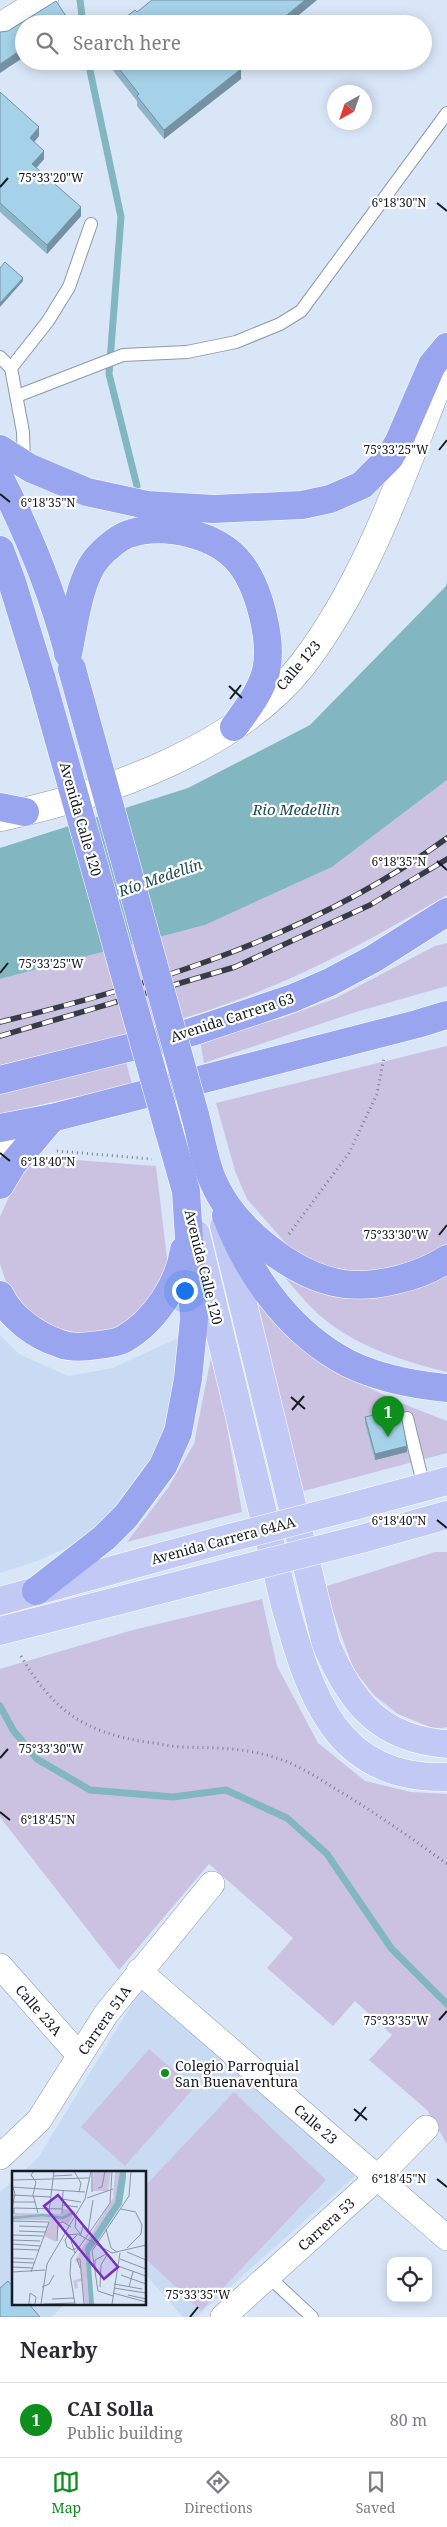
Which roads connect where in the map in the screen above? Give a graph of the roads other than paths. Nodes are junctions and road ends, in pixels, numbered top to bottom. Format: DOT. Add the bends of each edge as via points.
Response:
graph roads {
  1 [pos="44,0"];
  2 [pos="20,15"];
  3 [pos="15,18"];
  4 [pos="0,27"];
  5 [pos="447,113"];
  6 [pos="91,224"];
  7 [pos="447,347"];
  8 [pos="0,357"];
  9 [pos="447,360"];
  10 [pos="11,368"];
  11 [pos="17,396"];
  12 [pos="0,449"];
  13 [pos="24,464"];
  14 [pos="0,478"];
  15 [pos="0,550"];
  16 [pos="0,597"];
  17 [pos="25,622"];
  18 [pos="70,662"];
  19 [pos="234,727"];
  20 [pos="8,812"];
  21 [pos="447,912"];
  22 [pos="447,927"];
  23 [pos="407,938"];
  24 [pos="447,1004"];
  25 [pos="447,1015"];
  26 [pos="447,1023"];
  27 [pos="417,1024"];
  28 [pos="0,1080"];
  29 [pos="52,1118"];
  30 [pos="0,1128"];
  31 [pos="0,1150"];
  32 [pos="213,1181"];
  33 [pos="0,1185"];
  34 [pos="186,1191"];
  35 [pos="447,1259"];
  36 [pos="0,1295"];
  37 [pos="338,1358"];
  38 [pos="447,1388"];
  39 [pos="447,1406"];
  40 [pos="407,1418"];
  41 [pos="435,1484"];
  42 [pos="447,1515"];
  43 [pos="419,1522"];
  44 [pos="447,1529"];
  45 [pos="36,1591"];
  46 [pos="0,1601"];
  47 [pos="5,1629"];
  48 [pos="447,1744"];
  49 [pos="447,1776"];
  50 [pos="212,1884"];
  51 [pos="0,1966"];
  52 [pos="139,1971"];
  53 [pos="78,2055"];
  54 [pos="426,2128"];
  55 [pos="0,2157"];
  56 [pos="378,2177"];
  57 [pos="447,2238"];
  58 [pos="268,2276"];
  59 [pos="222,2317"];
  60 [pos="312,2317"];
  1 -- 2 [label="main road"];
  3 -- 4 [label="main road"];
  5 -- 11 [label="lane" via="300,311 280,324 236,342 187,352 123,356"];
  6 -- 10 [label="lane" via="69,287 48,321"];
  7 -- 13 [label="highway" via="432,365 390,457 362,485 330,499 302,504 214,509 146,505 87,492"];
  8 -- 10 [label="lane"];
  9 -- 19 [label="main road, Calle 123" via="367,557 341,604 303,664 270,698"];
  10 -- 11 [label="lane"];
  11 -- 13 [label="lane"];
  12 -- 13 [label="highway"];
  14 -- 18 [label="highway, Avenida Calle 120" via="39,562 56,607"];
  15 -- 17 [label="highway, Avenida Calle 120"];
  16 -- 17 [label="highway"];
  17 -- 34 [label="highway, Avenida Calle 120, bridge"];
  18 -- 19 [label="highway" via="81,595 98,557 130,533 171,530 197,535 240,562 264,618 266,670 259,688"];
  18 -- 32 [label="highway, Avenida Calle 120, bridge"];
  19 -- 20 [label="main road, Calle 123" via="180,758 87,794"];
  21 -- 23 [label="highway, Avenida Carrera 63"];
  22 -- 23 [label="highway"];
  23 -- 28 [label="highway, Avenida Carrera 63" via="330,982 250,1013 192,1032"];
  24 -- 27 [label="highway"];
  25 -- 27 [label="highway"];
  26 -- 27 [label="highway"];
  27 -- 29 [label="highway"];
  29 -- 30 [label="highway"];
  29 -- 31 [label="street"];
  29 -- 33 [label="highway" via="12,1165"];
  32 -- 35 [label="highway, Avenida Calle 120" via="252,1234 295,1266 319,1277 344,1284 392,1280 422,1272"];
  32 -- 37 [label="highway" via="239,1246 265,1288 288,1317"];
  32 -- 48 [label="main road, Avenida Calle 120" via="326,1644 351,1694 375,1720 399,1734 425,1742"];
  34 -- 36 [label="highway" via="184,1247 177,1277 148,1320 123,1340 93,1346 62,1345 32,1330 6,1306"];
  34 -- 45 [label="highway" via="194,1319 178,1432 163,1466 126,1516 104,1538"];
  34 -- 49 [label="main road, Avenida Calle 120" via="285,1605 314,1693 329,1721 346,1742 369,1760 398,1772 427,1777"];
  37 -- 38 [label="highway" via="413,1385"];
  37 -- 39 [label="highway" via="397,1390"];
  40 -- 41 [label="lane"];
  41 -- 45 [label="main road, Avenida Carrera 64AA, bridge"];
  42 -- 43 [label="main road"];
  43 -- 44 [label="main road"];
  43 -- 47 [label="main road, bridge"];
  45 -- 46 [label="main road, Avenida Carrera 64AA"];
  50 -- 52 [label="street, Carrera 51A"];
  51 -- 53 [label="street, Calle 23A"];
  52 -- 53 [label="street, Carrera 51A"];
  52 -- 56 [label="street, Calle 23"];
  53 -- 55 [label="street, Carrera 51A" via="39,2120"];
  54 -- 56 [label="street, Carrera 53"];
  56 -- 57 [label="street, Calle 23"];
  56 -- 58 [label="street, Carrera 53"];
  58 -- 59 [label="street, Carrera 53"];
  58 -- 60 [label="lane"];
}
